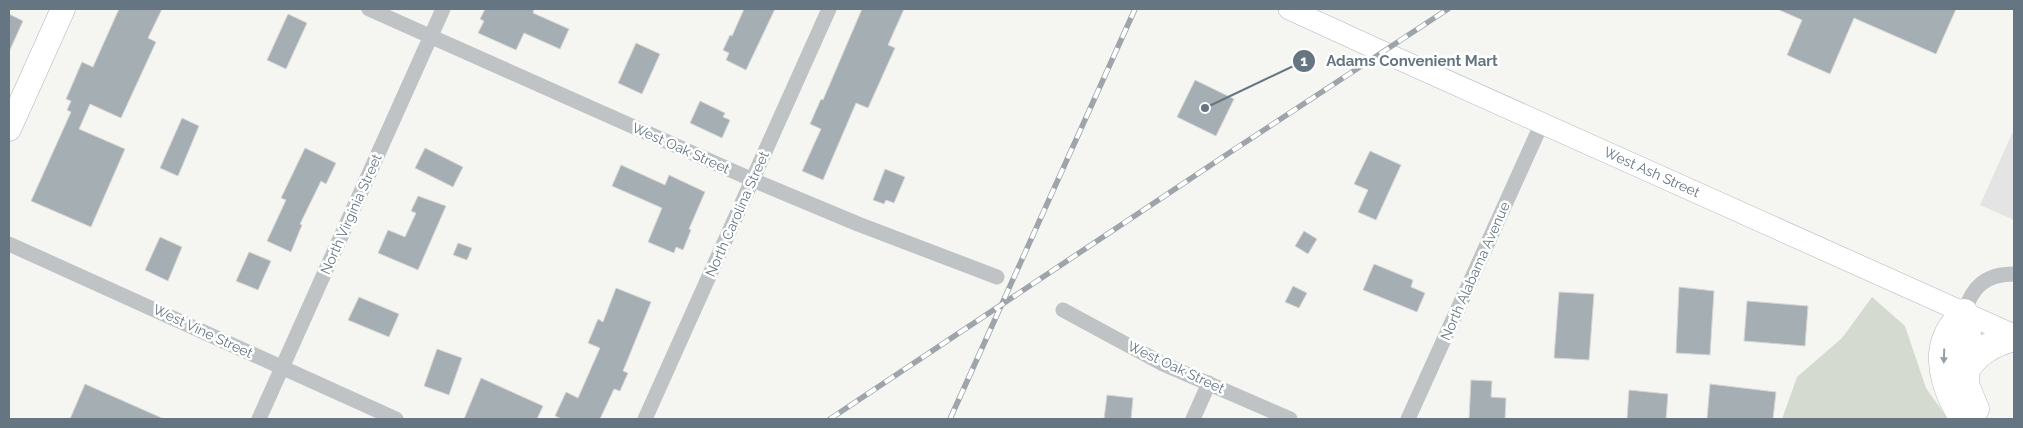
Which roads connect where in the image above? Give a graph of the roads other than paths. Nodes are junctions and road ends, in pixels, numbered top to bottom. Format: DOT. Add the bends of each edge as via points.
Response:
graph roads {
  1 [pos="63,9"];
  2 [pos="369,9"];
  3 [pos="443,9"];
  4 [pos="829,9"];
  5 [pos="1289,9"];
  6 [pos="430,37"];
  7 [pos="1542,123"];
  8 [pos="9,129"];
  9 [pos="753,180"];
  10 [pos="9,244"];
  11 [pos="2014,274"];
  12 [pos="997,277"];
  13 [pos="1064,310"];
  14 [pos="1964,314"];
  15 [pos="2014,336"];
  16 [pos="282,368"];
  17 [pos="1964,372"];
  18 [pos="1209,383"];
  19 [pos="260,419"];
  20 [pos="396,419"];
  21 [pos="645,419"];
  22 [pos="1193,419"];
  23 [pos="1290,419"];
  24 [pos="1408,419"];
  25 [pos="1964,419"];
  26 [pos="1982,419"];
  1 -- 8 [label="main road"];
  2 -- 6 [label="street, West Oak Street"];
  3 -- 6 [label="street, North Virginia Street"];
  4 -- 9 [label="street, North Carolina Street"];
  5 -- 7 [label="main road, West Ash Street"];
  6 -- 9 [label="street, West Oak Street"];
  6 -- 16 [label="street, North Virginia Street"];
  7 -- 14 [label="main road, West Ash Street"];
  7 -- 24 [label="street, North Alabama Avenue"];
  9 -- 12 [label="street, West Oak Street"];
  9 -- 21 [label="street, North Carolina Street"];
  10 -- 16 [label="street, West Vine Street"];
  11 -- 14 [label="street" via="1998,276 1980,284 1969,299"];
  13 -- 18 [label="street, West Oak Street" via="1161,363"];
  14 -- 15 [label="main road, West Ash Street"];
  14 -- 17 [label="highway" via="1968,341"];
  14 -- 25 [label="highway, one-way" via="1948,334 1943,359 1948,389"];
  15 -- 17 [label="highway" via="1989,346"];
  16 -- 19 [label="street, North Virginia Street"];
  16 -- 20 [label="street, West Vine Street"];
  17 -- 26 [label="highway" via="1969,398"];
  18 -- 22 [label="street"];
  18 -- 23 [label="street, West Oak Street"];
}
